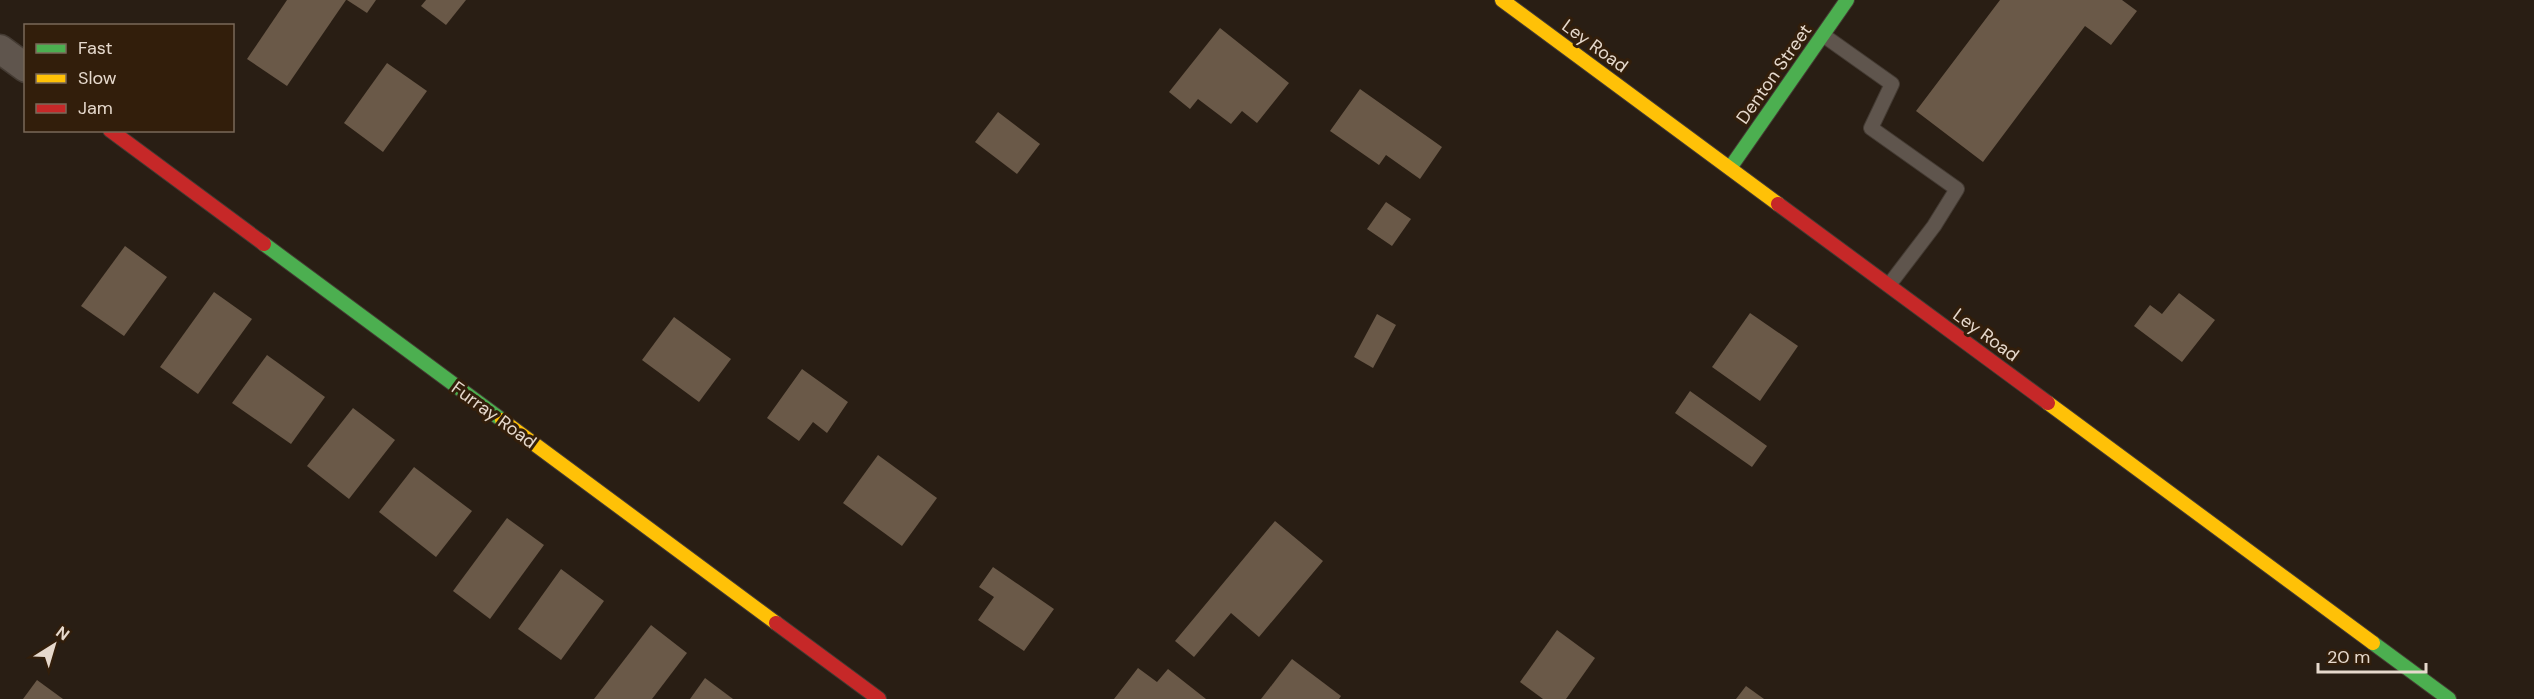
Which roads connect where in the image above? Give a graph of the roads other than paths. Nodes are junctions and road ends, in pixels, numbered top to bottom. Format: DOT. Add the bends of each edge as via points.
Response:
graph roads {
  1 [pos="1502,0"];
  2 [pos="1847,0"];
  3 [pos="1823,35"];
  4 [pos="0,50"];
  5 [pos="24,67"];
  6 [pos="113,132"];
  7 [pos="1730,168"];
  8 [pos="1889,285"];
  9 [pos="879,699"];
  10 [pos="2449,699"];
  1 -- 7 [label="main road, Ley Road"];
  2 -- 3 [label="main road, Denton Street"];
  3 -- 7 [label="main road, Denton Street"];
  3 -- 8 [label="lane" via="1892,84 1870,128 1957,189"];
  4 -- 5 [label="street"];
  6 -- 9 [label="main road, Furray Road"];
  7 -- 8 [label="main road, Ley Road"];
  8 -- 10 [label="main road, Ley Road"];
}
